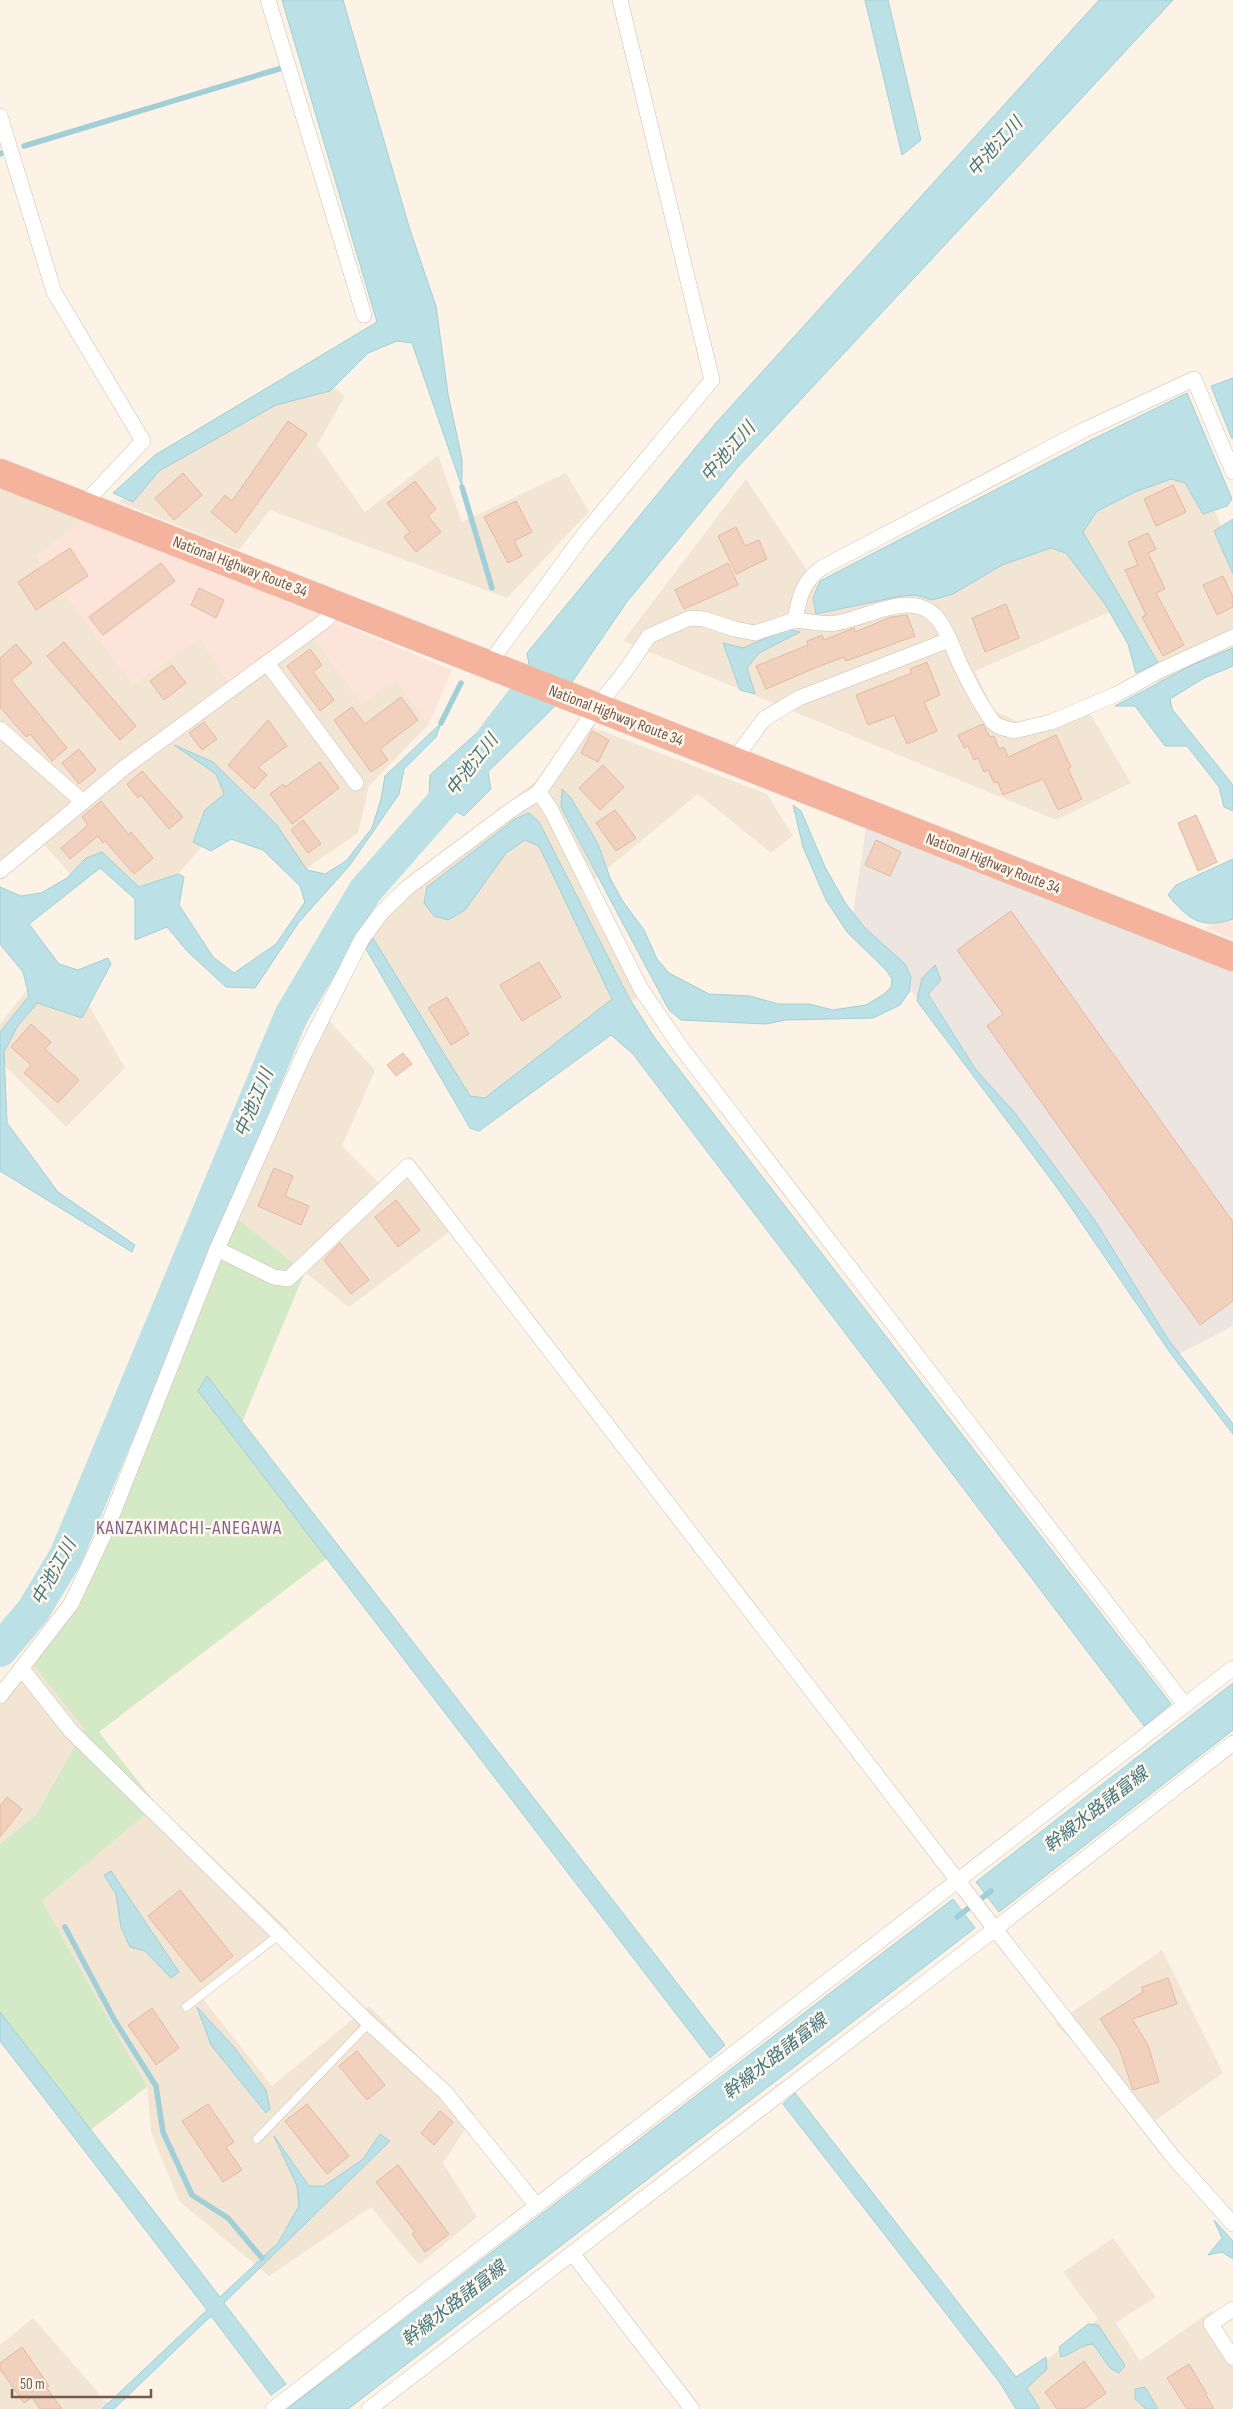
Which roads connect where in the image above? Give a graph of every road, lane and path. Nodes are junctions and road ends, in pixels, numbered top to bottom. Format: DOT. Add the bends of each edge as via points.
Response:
graph roads {
  1 [pos="268,0"];
  2 [pos="620,0"];
  3 [pos="0,116"];
  4 [pos="364,315"];
  5 [pos="1233,472"];
  6 [pos="0,473"];
  7 [pos="83,505"];
  8 [pos="340,606"];
  9 [pos="795,620"];
  10 [pos="1233,637"];
  11 [pos="949,640"];
  12 [pos="268,664"];
  13 [pos="496,668"];
  14 [pos="589,705"];
  15 [pos="0,729"];
  16 [pos="733,762"];
  17 [pos="356,782"];
  18 [pos="539,792"];
  19 [pos="82,801"];
  20 [pos="0,871"];
  21 [pos="1233,957"];
  22 [pos="218,1249"];
  23 [pos="1233,1668"];
  24 [pos="22,1669"];
  25 [pos="0,1696"];
  26 [pos="1185,1705"];
  27 [pos="1233,1743"];
  28 [pos="959,1882"];
  29 [pos="995,1929"];
  30 [pos="280,1934"];
  31 [pos="186,2007"];
  32 [pos="369,2023"];
  33 [pos="256,2139"];
  34 [pos="537,2206"];
  35 [pos="1233,2224"];
  36 [pos="572,2253"];
  37 [pos="1233,2309"];
  38 [pos="1233,2358"];
  39 [pos="273,2409"];
  40 [pos="369,2409"];
  41 [pos="692,2409"];
  1 -- 4 [label="street"];
  2 -- 13 [label="street" via="712,380 585,534"];
  3 -- 7 [label="street" via="54,292 143,441"];
  5 -- 9 [label="street" via="1194,379 1084,430 823,567 806,583 799,597"];
  6 -- 7 [label="highway, National Highway Route 34"];
  7 -- 8 [label="highway, National Highway Route 34"];
  8 -- 12 [label="street"];
  8 -- 13 [label="highway, National Highway Route 34"];
  9 -- 11 [label="street" via="837,623 889,608 914,606 937,618"];
  9 -- 14 [label="street" via="755,633 690,618 649,636 626,670"];
  10 -- 11 [label="street" via="1109,698 1051,722 1014,731 993,722 966,678"];
  11 -- 16 [label="street" via="799,698 764,719"];
  12 -- 17 [label="street"];
  12 -- 19 [label="street"];
  13 -- 14 [label="highway, National Highway Route 34"];
  14 -- 16 [label="highway, National Highway Route 34"];
  14 -- 18 [label="street"];
  15 -- 19 [label="street"];
  16 -- 21 [label="highway, National Highway Route 34"];
  18 -- 22 [label="street" via="408,887 381,913 367,933 304,1054"];
  18 -- 26 [label="street" via="641,989 680,1046"];
  19 -- 20 [label="street"];
  22 -- 24 [label="street" via="107,1528 71,1604"];
  22 -- 28 [label="street" via="274,1277 288,1279 408,1166"];
  23 -- 26 [label="street"];
  24 -- 25 [label="street"];
  24 -- 30 [label="street" via="71,1731"];
  26 -- 28 [label="street"];
  27 -- 29 [label="street"];
  28 -- 29 [label="street"];
  28 -- 34 [label="street"];
  29 -- 35 [label="street" via="1173,2157"];
  29 -- 36 [label="street"];
  30 -- 31 [label="lane"];
  30 -- 32 [label="street"];
  32 -- 33 [label="lane"];
  32 -- 34 [label="street" via="445,2092"];
  34 -- 39 [label="street"];
  36 -- 40 [label="street"];
  36 -- 41 [label="street"];
  37 -- 38 [label="street" via="1211,2324"];
}
